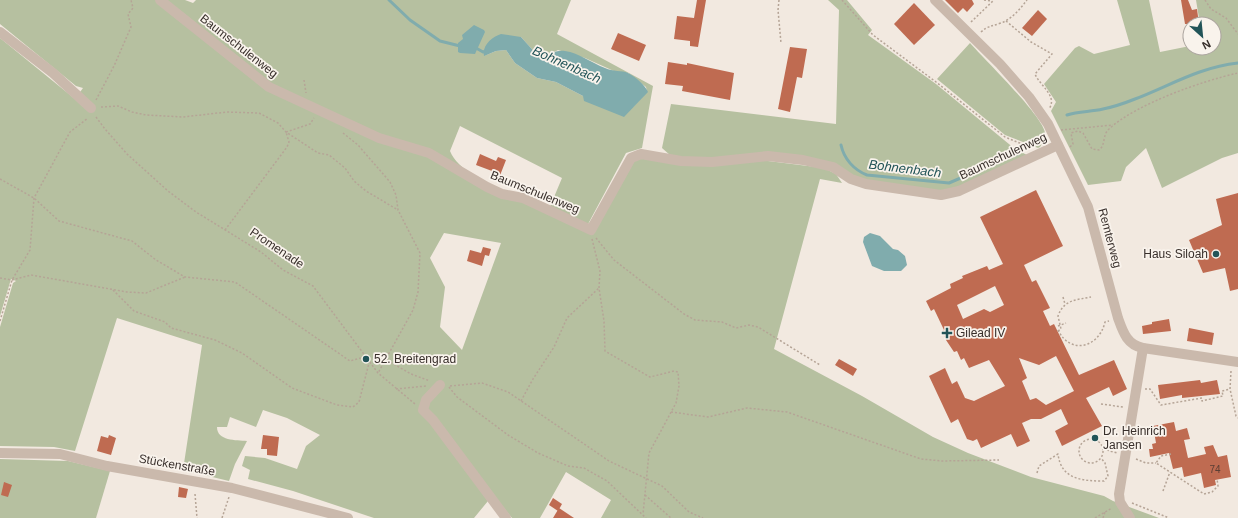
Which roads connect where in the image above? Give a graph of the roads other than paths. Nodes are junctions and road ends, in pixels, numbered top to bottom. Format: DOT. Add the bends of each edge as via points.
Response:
graph roads {
  1 [pos="160,0"];
  2 [pos="934,0"];
  3 [pos="0,32"];
  4 [pos="91,108"];
  5 [pos="1060,148"];
  6 [pos="1143,348"];
  7 [pos="1235,362"];
  8 [pos="444,386"];
  9 [pos="0,453"];
  10 [pos="348,518"];
  11 [pos="506,518"];
  12 [pos="1130,518"];
  1 -- 5 [label="street, Baumschulenweg" via="269,87 379,138 429,154 487,187 502,194 522,198 591,230 630,158 640,154 682,161 712,162 768,156 803,160 833,167 858,183 941,195 959,191 1038,154"];
  2 -- 5 [label="street, Remterweg" via="1029,97 1044,117"];
  3 -- 4 [label="street"];
  5 -- 6 [label="street, Remterweg" via="1092,217 1124,334 1130,343"];
  6 -- 7 [label="street"];
  6 -- 12 [label="street" via="1135,387 1130,458 1119,494 1120,502"];
  8 -- 11 [label="street" via="426,400 423,410"];
  9 -- 10 [label="street, Stückenstraße" via="60,454 107,466 232,488"];
}
